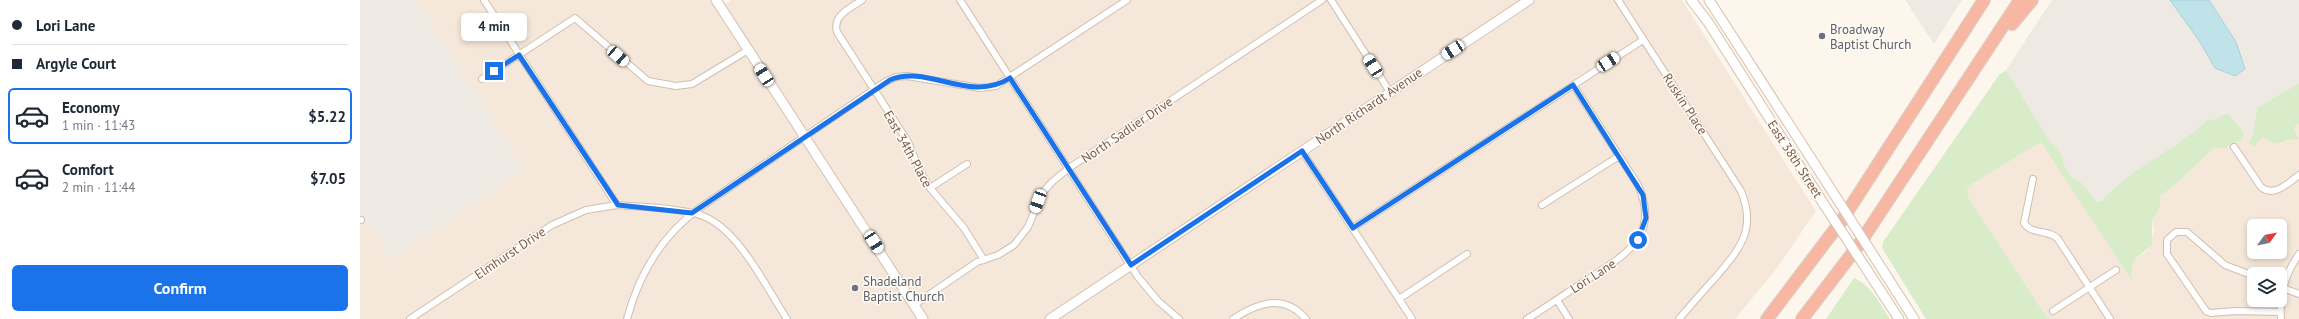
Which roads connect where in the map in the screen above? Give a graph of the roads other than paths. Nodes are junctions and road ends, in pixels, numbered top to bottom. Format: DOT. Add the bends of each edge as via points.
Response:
graph roads {
  1 [pos="484,0"];
  2 [pos="716,0"];
  3 [pos="862,0"];
  4 [pos="960,0"];
  5 [pos="1127,0"];
  6 [pos="1322,0"];
  7 [pos="1331,0"];
  8 [pos="1529,0"];
  9 [pos="1618,0"];
  10 [pos="1691,0"];
  11 [pos="1709,0"];
  12 [pos="1984,0"];
  13 [pos="2020,0"];
  14 [pos="2032,0"];
  15 [pos="1643,40"];
  16 [pos="748,50"];
  17 [pos="519,55"];
  18 [pos="1971,75"];
  19 [pos="1010,78"];
  20 [pos="482,79"];
  21 [pos="1573,85"];
  22 [pos="874,90"];
  23 [pos="1390,92"];
  24 [pos="804,137"];
  25 [pos="2234,146"];
  26 [pos="1302,151"];
  27 [pos="1619,156"];
  28 [pos="967,164"];
  29 [pos="1069,168"];
  30 [pos="2299,175"];
  31 [pos="2033,179"];
  32 [pos="930,188"];
  33 [pos="618,205"];
  34 [pos="1542,205"];
  35 [pos="692,213"];
  36 [pos="1353,228"];
  37 [pos="1467,254"];
  38 [pos="2299,254"];
  39 [pos="984,260"];
  40 [pos="1131,265"];
  41 [pos="2116,270"];
  42 [pos="2247,273"];
  43 [pos="2287,274"];
  44 [pos="2089,287"];
  45 [pos="2287,289"];
  46 [pos="2299,294"];
  47 [pos="1399,299"];
  48 [pos="1557,300"];
  49 [pos="914,305"];
  50 [pos="2053,312"];
  51 [pos="2280,316"];
  52 [pos="410,319"];
  53 [pos="627,319"];
  54 [pos="787,319"];
  55 [pos="923,319"];
  56 [pos="1050,319"];
  57 [pos="1180,319"];
  58 [pos="1233,319"];
  59 [pos="1306,319"];
  60 [pos="1412,319"];
  61 [pos="1527,319"];
  62 [pos="1569,319"];
  63 [pos="1679,319"];
  64 [pos="1767,319"];
  65 [pos="1802,319"];
  66 [pos="1899,319"];
  67 [pos="1914,319"];
  68 [pos="2110,319"];
  1 -- 17 [label="street"];
  2 -- 16 [label="street"];
  3 -- 22 [label="street, East 34th Place" via="837,18 835,27"];
  4 -- 19 [label="street"];
  5 -- 19 [label="street"];
  6 -- 29 [label="street, North Sadlier Drive"];
  7 -- 23 [label="street"];
  8 -- 23 [label="street, North Richardt Avenue"];
  9 -- 15 [label="street, Ruskin Place"];
  10 -- 66 [label="street, East 38th Street, bridge" via="1708,22"];
  11 -- 67 [label="street, East 38th Street, bridge"];
  12 -- 64 [label="highway" via="1842,220"];
  13 -- 18 [label="highway"];
  14 -- 18 [label="highway"];
  15 -- 21 [label="street"];
  15 -- 63 [label="street, Ruskin Place" via="1741,191 1747,211 1746,231 1738,252"];
  16 -- 17 [label="street" via="692,84 662,85 640,76 575,18"];
  16 -- 24 [label="street"];
  17 -- 20 [label="street"];
  17 -- 33 [label="street"];
  18 -- 65 [label="highway" via="1858,246"];
  19 -- 22 [label="street" via="996,86 983,88 905,76 890,80"];
  19 -- 29 [label="street"];
  21 -- 27 [label="street"];
  21 -- 36 [label="street"];
  22 -- 24 [label="street"];
  22 -- 32 [label="street, East 34th Place" via="908,142"];
  23 -- 26 [label="street, North Richardt Avenue"];
  24 -- 35 [label="street"];
  24 -- 49 [label="street"];
  25 -- 30 [label="street" via="2266,191 2276,191"];
  26 -- 36 [label="street"];
  26 -- 40 [label="street, North Richardt Avenue"];
  27 -- 34 [label="street"];
  27 -- 48 [label="street, Lori Lane" via="1643,195 1646,208 1638,240 1628,253"];
  28 -- 32 [label="street"];
  29 -- 39 [label="street, North Sadlier Drive" via="1042,193 1028,227 1017,242 1004,252"];
  29 -- 40 [label="street"];
  31 -- 44 [label="street" via="2023,218 2025,225 2056,236"];
  32 -- 39 [label="street, East 34th Place" via="964,228"];
  33 -- 35 [label="street, Elmhurst Drive"];
  33 -- 52 [label="street, Elmhurst Drive" via="586,210 552,225"];
  35 -- 53 [label="street" via="669,235 649,263 636,288"];
  35 -- 54 [label="street, Elmhurst Drive" via="709,219 737,244"];
  36 -- 47 [label="street"];
  37 -- 47 [label="street"];
  38 -- 43 [label="street"];
  39 -- 49 [label="street, North Sadlier Drive"];
  40 -- 56 [label="street, North Richardt Avenue"];
  40 -- 57 [label="street" via="1154,296"];
  41 -- 44 [label="street"];
  42 -- 51 [label="street" via="2225,265 2187,232 2174,234 2167,242 2167,254 2206,311"];
  44 -- 50 [label="street"];
  44 -- 68 [label="street"];
  45 -- 46 [label="street"];
  47 -- 60 [label="street"];
  48 -- 61 [label="street, Lori Lane"];
  48 -- 62 [label="street"];
  49 -- 55 [label="street"];
  58 -- 59 [label="street" via="1262,304 1275,303 1289,306"];
}
